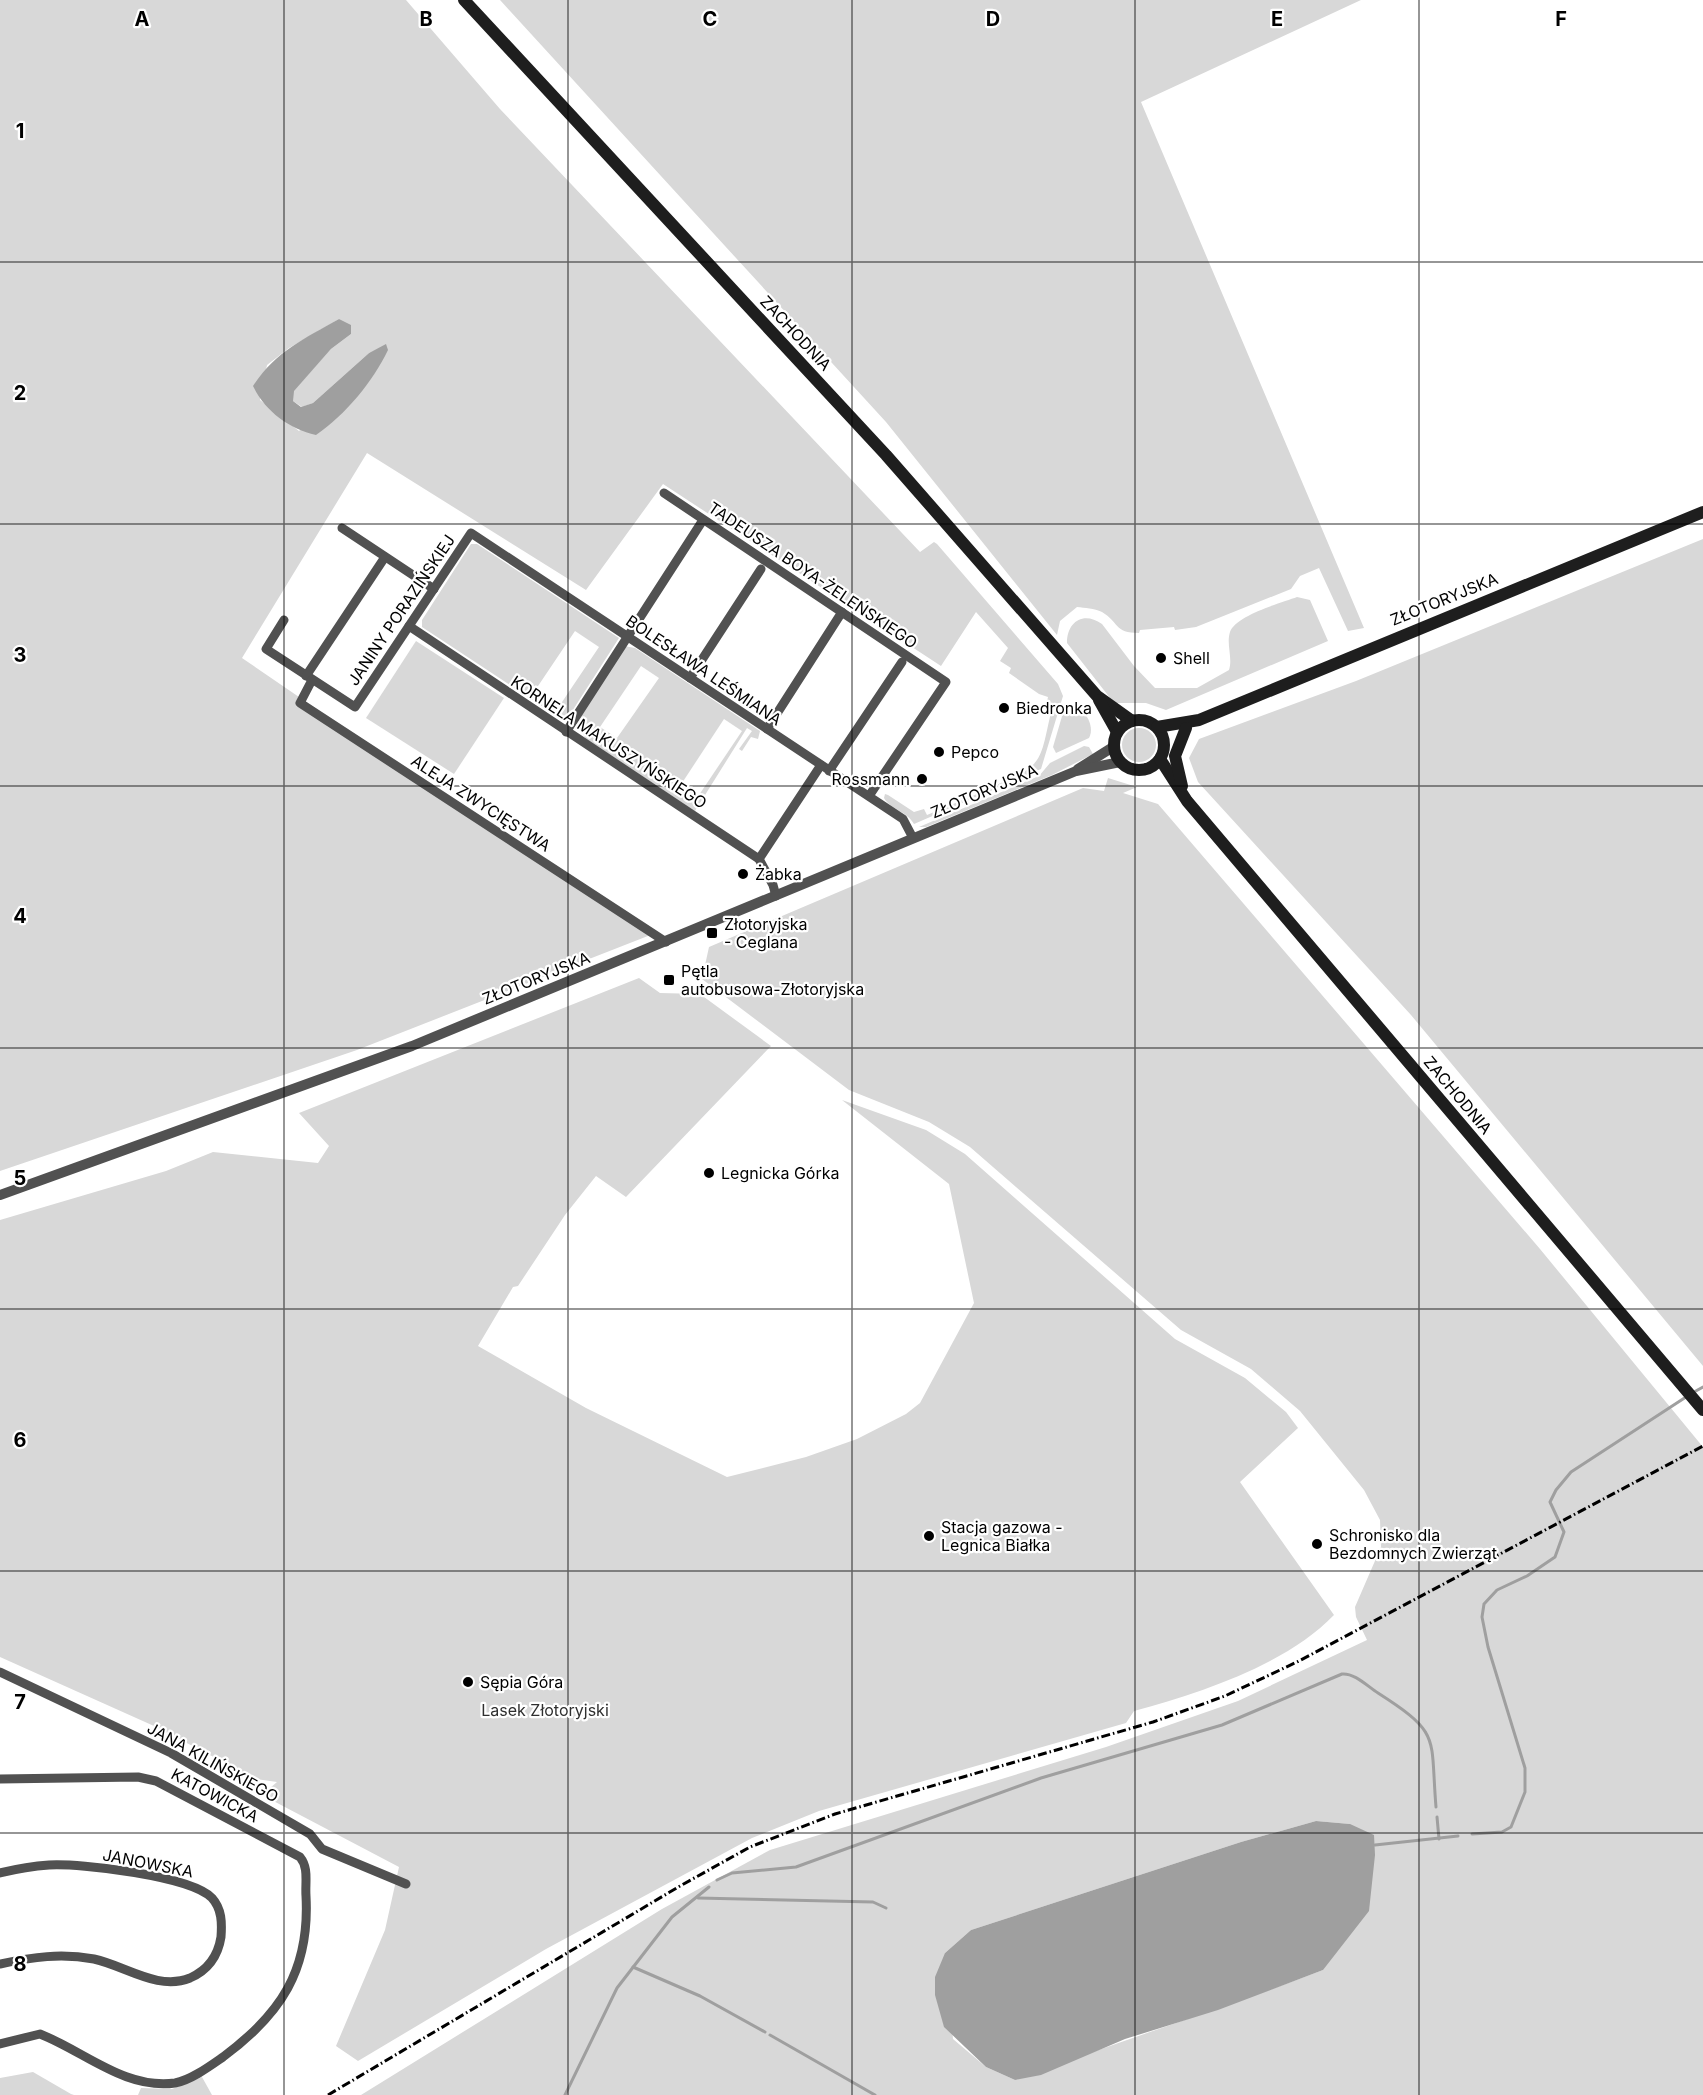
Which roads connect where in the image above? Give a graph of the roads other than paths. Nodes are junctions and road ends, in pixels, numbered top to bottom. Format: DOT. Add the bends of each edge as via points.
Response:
graph roads {
  1 [pos="464,0"];
  2 [pos="664,493"];
  3 [pos="1703,512"];
  4 [pos="703,520"];
  5 [pos="342,528"];
  6 [pos="471,533"];
  7 [pos="385,557"];
  8 [pos="761,569"];
  9 [pos="434,589"];
  10 [pos="842,612"];
  11 [pos="284,620"];
  12 [pos="409,627"];
  13 [pos="628,637"];
  14 [pos="902,662"];
  15 [pos="309,678"];
  16 [pos="690,678"];
  17 [pos="1097,696"];
  18 [pos="1199,720"];
  19 [pos="1132,721"];
  20 [pos="1157,727"];
  21 [pos="767,729"];
  22 [pos="1186,729"];
  23 [pos="566,732"];
  24 [pos="1117,732"];
  25 [pos="1164,746"];
  26 [pos="1113,747"];
  27 [pos="1160,759"];
  28 [pos="1120,762"];
  29 [pos="825,768"];
  30 [pos="1144,770"];
  31 [pos="1076,771"];
  32 [pos="869,796"];
  33 [pos="1187,801"];
  34 [pos="914,838"];
  35 [pos="759,858"];
  36 [pos="776,896"];
  37 [pos="666,942"];
  38 [pos="0,1195"];
  39 [pos="1703,1410"];
  40 [pos="0,1672"];
  41 [pos="0,1779"];
  42 [pos="0,1873"];
  43 [pos="406,1884"];
  44 [pos="0,1964"];
  45 [pos="0,2044"];
  1 -- 17 [label="main road, ZACHODNIA" via="886,455"];
  2 -- 4 [label="street, TADEUSZA BOYA-ŻELEŃSKIEGO"];
  3 -- 18 [label="main road, ZŁOTORYJSKA"];
  4 -- 10 [label="street, TADEUSZA BOYA-ŻELEŃSKIEGO"];
  4 -- 13 [label="street"];
  5 -- 7 [label="street"];
  6 -- 9 [label="street, JANINY PORAZIŃSKIEJ"];
  6 -- 13 [label="street, BOLESŁAWA LEŚMIANA"];
  7 -- 9 [label="street"];
  7 -- 15 [label="street"];
  8 -- 16 [label="street"];
  9 -- 12 [label="street, JANINY PORAZIŃSKIEJ"];
  10 -- 21 [label="street"];
  10 -- 32 [label="street, TADEUSZA BOYA-ŻELEŃSKIEGO" via="946,682"];
  11 -- 15 [label="street, JANINY PORAZIŃSKIEJ" via="266,649"];
  12 -- 15 [label="street, JANINY PORAZIŃSKIEJ" via="355,707"];
  12 -- 23 [label="street, KORNELA MAKUSZYŃSKIEGO"];
  13 -- 16 [label="street, BOLESŁAWA LEŚMIANA"];
  13 -- 23 [label="street"];
  14 -- 29 [label="street"];
  15 -- 37 [label="street, ALEJA ZWYCIĘSTWA" via="300,702"];
  16 -- 21 [label="street, BOLESŁAWA LEŚMIANA"];
  17 -- 19 [label="main road, ZACHODNIA"];
  17 -- 24 [label="main road, ZACHODNIA"];
  18 -- 20 [label="main road, ZŁOTORYJSKA"];
  18 -- 22 [label="main road, ZŁOTORYJSKA"];
  19 -- 20 [label="main road" via="1147,721"];
  19 -- 24 [label="main road"];
  20 -- 25 [label="main road"];
  21 -- 29 [label="street, BOLESŁAWA LEŚMIANA"];
  22 -- 25 [label="main road, ZŁOTORYJSKA"];
  22 -- 33 [label="main road" via="1175,756"];
  23 -- 35 [label="street, KORNELA MAKUSZYŃSKIEGO"];
  24 -- 26 [label="main road"];
  25 -- 27 [label="main road"];
  26 -- 28 [label="main road"];
  26 -- 31 [label="street, ZŁOTORYJSKA"];
  27 -- 30 [label="main road"];
  27 -- 33 [label="main road, ZACHODNIA"];
  28 -- 30 [label="main road" via="1132,770"];
  28 -- 31 [label="street, ZŁOTORYJSKA"];
  29 -- 32 [label="street, BOLESŁAWA LEŚMIANA"];
  29 -- 35 [label="street"];
  30 -- 33 [label="main road, ZACHODNIA" via="1159,777"];
  31 -- 34 [label="street, ZŁOTORYJSKA"];
  32 -- 34 [label="street, BOLESŁAWA LEŚMIANA" via="903,819"];
  33 -- 39 [label="main road, ZACHODNIA"];
  34 -- 36 [label="street, ZŁOTORYJSKA"];
  35 -- 36 [label="street, KORNELA MAKUSZYŃSKIEGO"];
  36 -- 37 [label="street, ZŁOTORYJSKA"];
  37 -- 38 [label="street, ZŁOTORYJSKA" via="412,1046"];
  40 -- 43 [label="street, JANA KILIŃSKIEGO" via="171,1754 310,1834 322,1849"];
  41 -- 45 [label="street, KATOWICKA" via="138,1777 156,1781 300,1857 306,1865 308,1921 304,1949 289,1987 269,2017 208,2067 177,2083 152,2084 128,2078 40,2034"];
  42 -- 44 [label="street, JANOWSKA" via="51,1864 102,1867 176,1881 210,1896 222,1919 220,1944 212,1962 200,1973 174,1983 69,1956 41,1955"];
}
